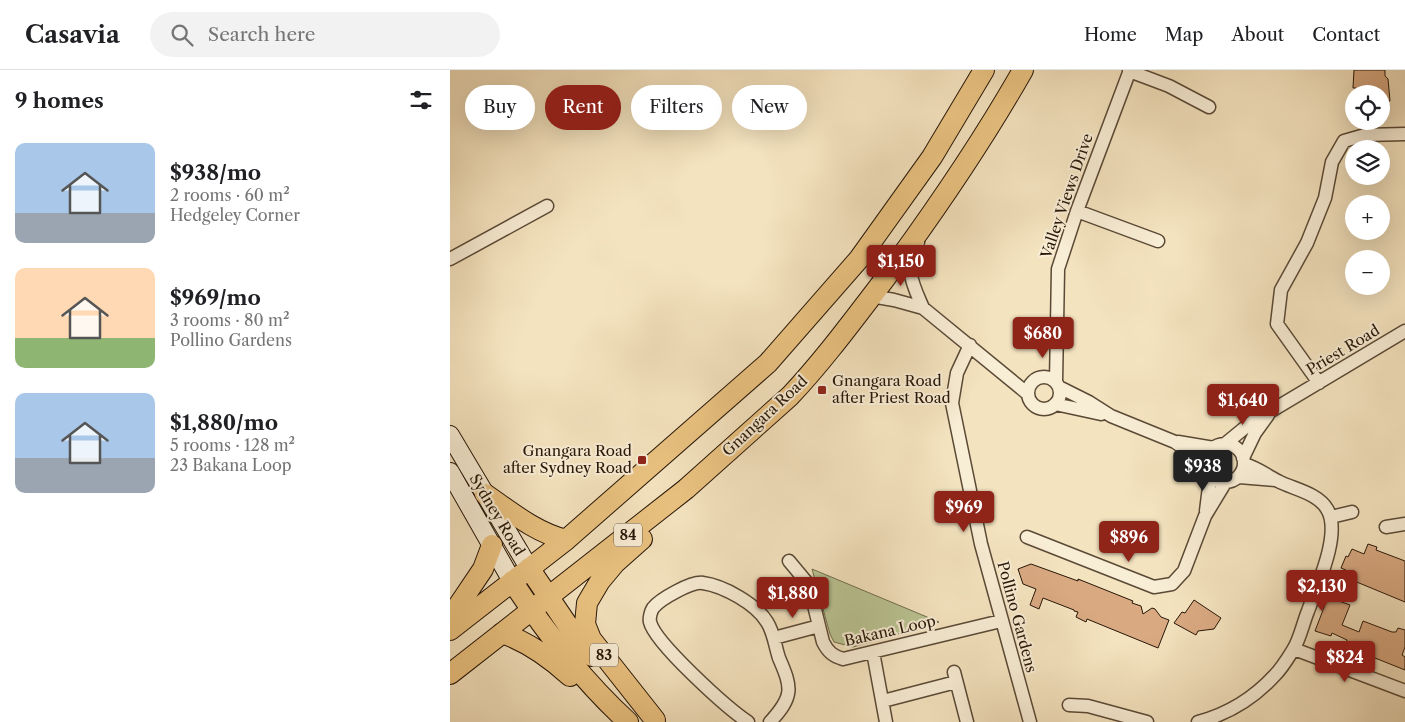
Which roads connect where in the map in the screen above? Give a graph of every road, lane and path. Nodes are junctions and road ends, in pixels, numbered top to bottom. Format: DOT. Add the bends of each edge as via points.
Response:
graph roads {
  1 [pos="984,70"];
  2 [pos="1023,70"];
  3 [pos="1130,70"];
  4 [pos="1210,107"];
  5 [pos="1405,134"];
  6 [pos="547,206"];
  7 [pos="1077,211"];
  8 [pos="926,224"];
  9 [pos="1158,241"];
  10 [pos="450,258"];
  11 [pos="871,296"];
  12 [pos="923,308"];
  13 [pos="1405,331"];
  14 [pos="970,345"];
  15 [pos="1004,374"];
  16 [pos="1049,381"];
  17 [pos="1319,383"];
  18 [pos="1028,394"];
  19 [pos="1055,404"];
  20 [pos="1271,411"];
  21 [pos="1111,416"];
  22 [pos="450,435"];
  23 [pos="1175,442"];
  24 [pos="1219,446"];
  25 [pos="1244,461"];
  26 [pos="1206,464"];
  27 [pos="450,472"];
  28 [pos="1239,477"];
  29 [pos="1212,478"];
  30 [pos="1277,480"];
  31 [pos="1225,483"];
  32 [pos="686,489"];
  33 [pos="485,494"];
  34 [pos="1352,512"];
  35 [pos="1206,516"];
  36 [pos="1330,517"];
  37 [pos="1405,524"];
  38 [pos="1386,527"];
  39 [pos="1027,537"];
  40 [pos="566,540"];
  41 [pos="492,545"];
  42 [pos="789,560"];
  43 [pos="529,568"];
  44 [pos="512,581"];
  45 [pos="548,596"];
  46 [pos="531,610"];
  47 [pos="450,618"];
  48 [pos="1001,621"];
  49 [pos="819,626"];
  50 [pos="450,630"];
  51 [pos="502,633"];
  52 [pos="774,638"];
  53 [pos="1294,649"];
  54 [pos="874,652"];
  55 [pos="450,674"];
  56 [pos="1405,691"];
  57 [pos="600,696"];
  58 [pos="883,700"];
  59 [pos="1069,705"];
  60 [pos="1221,718"];
  61 [pos="656,721"];
  62 [pos="628,722"];
  63 [pos="748,722"];
  64 [pos="770,722"];
  65 [pos="886,722"];
  66 [pos="967,722"];
  67 [pos="1030,722"];
  68 [pos="1147,722"];
  69 [pos="1198,722"];
  1 -- 40 [label="main road" via="932,157 859,259 768,363"];
  2 -- 8 [label="main road, Gnangara Road / 83" via="990,128"];
  3 -- 4 [label="street"];
  3 -- 7 [label="street, Valley Views Drive"];
  5 -- 17 [label="street" via="1365,135 1344,142 1332,162 1325,198 1307,243 1281,290 1277,324"];
  6 -- 10 [label="street"];
  7 -- 9 [label="street"];
  7 -- 16 [label="street, Valley Views Drive" via="1058,269 1056,337"];
  8 -- 11 [label="main road, Gnangara Road / 83"];
  8 -- 12 [label="street" via="910,269"];
  11 -- 12 [label="street"];
  11 -- 32 [label="main road, Gnangara Road / 83" via="790,396"];
  12 -- 14 [label="street"];
  13 -- 17 [label="street, Priest Road"];
  14 -- 15 [label="street"];
  14 -- 48 [label="street, Pollino Gardens" via="957,373 952,403 981,544"];
  15 -- 16 [label="street"];
  15 -- 18 [label="street"];
  16 -- 18 [label="street" via="1029,388"];
  16 -- 19 [label="street" via="1059,399"];
  16 -- 21 [label="street"];
  17 -- 20 [label="street, Priest Road"];
  18 -- 19 [label="street" via="1038,408 1050,408"];
  19 -- 21 [label="street"];
  20 -- 24 [label="street, Priest Road" via="1264,412"];
  20 -- 25 [label="street, Priest Road" via="1255,433"];
  21 -- 23 [label="street"];
  22 -- 33 [label="street, Sydney Road"];
  23 -- 24 [label="street"];
  23 -- 26 [label="street"];
  24 -- 25 [label="street" via="1235,447"];
  24 -- 26 [label="street" via="1207,457"];
  25 -- 28 [label="street"];
  25 -- 30 [label="street"];
  26 -- 29 [label="street"];
  27 -- 41 [label="street, Sydney Road"];
  28 -- 30 [label="street"];
  28 -- 31 [label="street"];
  29 -- 31 [label="street"];
  29 -- 35 [label="street"];
  30 -- 36 [label="street" via="1318,499"];
  31 -- 35 [label="street"];
  32 -- 45 [label="main road, Gnangara Road / 84"];
  32 -- 61 [label="main road, 83" via="658,524 615,563 586,603 585,624 591,638"];
  33 -- 40 [label="main road" via="539,530"];
  33 -- 43 [label="street, Sydney Road"];
  34 -- 36 [label="street"];
  35 -- 39 [label="street" via="1184,571 1172,584 1154,587"];
  36 -- 53 [label="street" via="1329,552"];
  37 -- 38 [label="street"];
  40 -- 43 [label="main road"];
  41 -- 44 [label="street, Sydney Road"];
  41 -- 47 [label="main road" via="483,569"];
  42 -- 49 [label="street, Bakana Loop" via="809,585"];
  43 -- 44 [label="main road"];
  43 -- 45 [label="main road"];
  44 -- 46 [label="main road, 83"];
  44 -- 50 [label="main road"];
  45 -- 46 [label="main road, 84"];
  45 -- 61 [label="main road, 83" via="598,663"];
  46 -- 51 [label="main road, 84"];
  46 -- 57 [label="main road, 83"];
  48 -- 54 [label="street, Bakana Loop"];
  48 -- 67 [label="street, Pollino Gardens"];
  49 -- 52 [label="street"];
  49 -- 54 [label="street, Bakana Loop" via="826,650 833,656 843,659"];
  51 -- 55 [label="main road, 84"];
  51 -- 57 [label="main road" via="534,648"];
  52 -- 63 [label="street" via="767,621 753,607 734,594 702,582 682,588 652,608 649,620 654,633"];
  52 -- 64 [label="street" via="790,686 787,698"];
  53 -- 56 [label="street"];
  53 -- 60 [label="street" via="1260,690"];
  54 -- 58 [label="street"];
  57 -- 62 [label="main road, 83"];
  58 -- 65 [label="street"];
  58 -- 66 [label="street" via="955,677"];
  59 -- 68 [label="street" via="1088,706"];
  60 -- 69 [label="street"];
}
